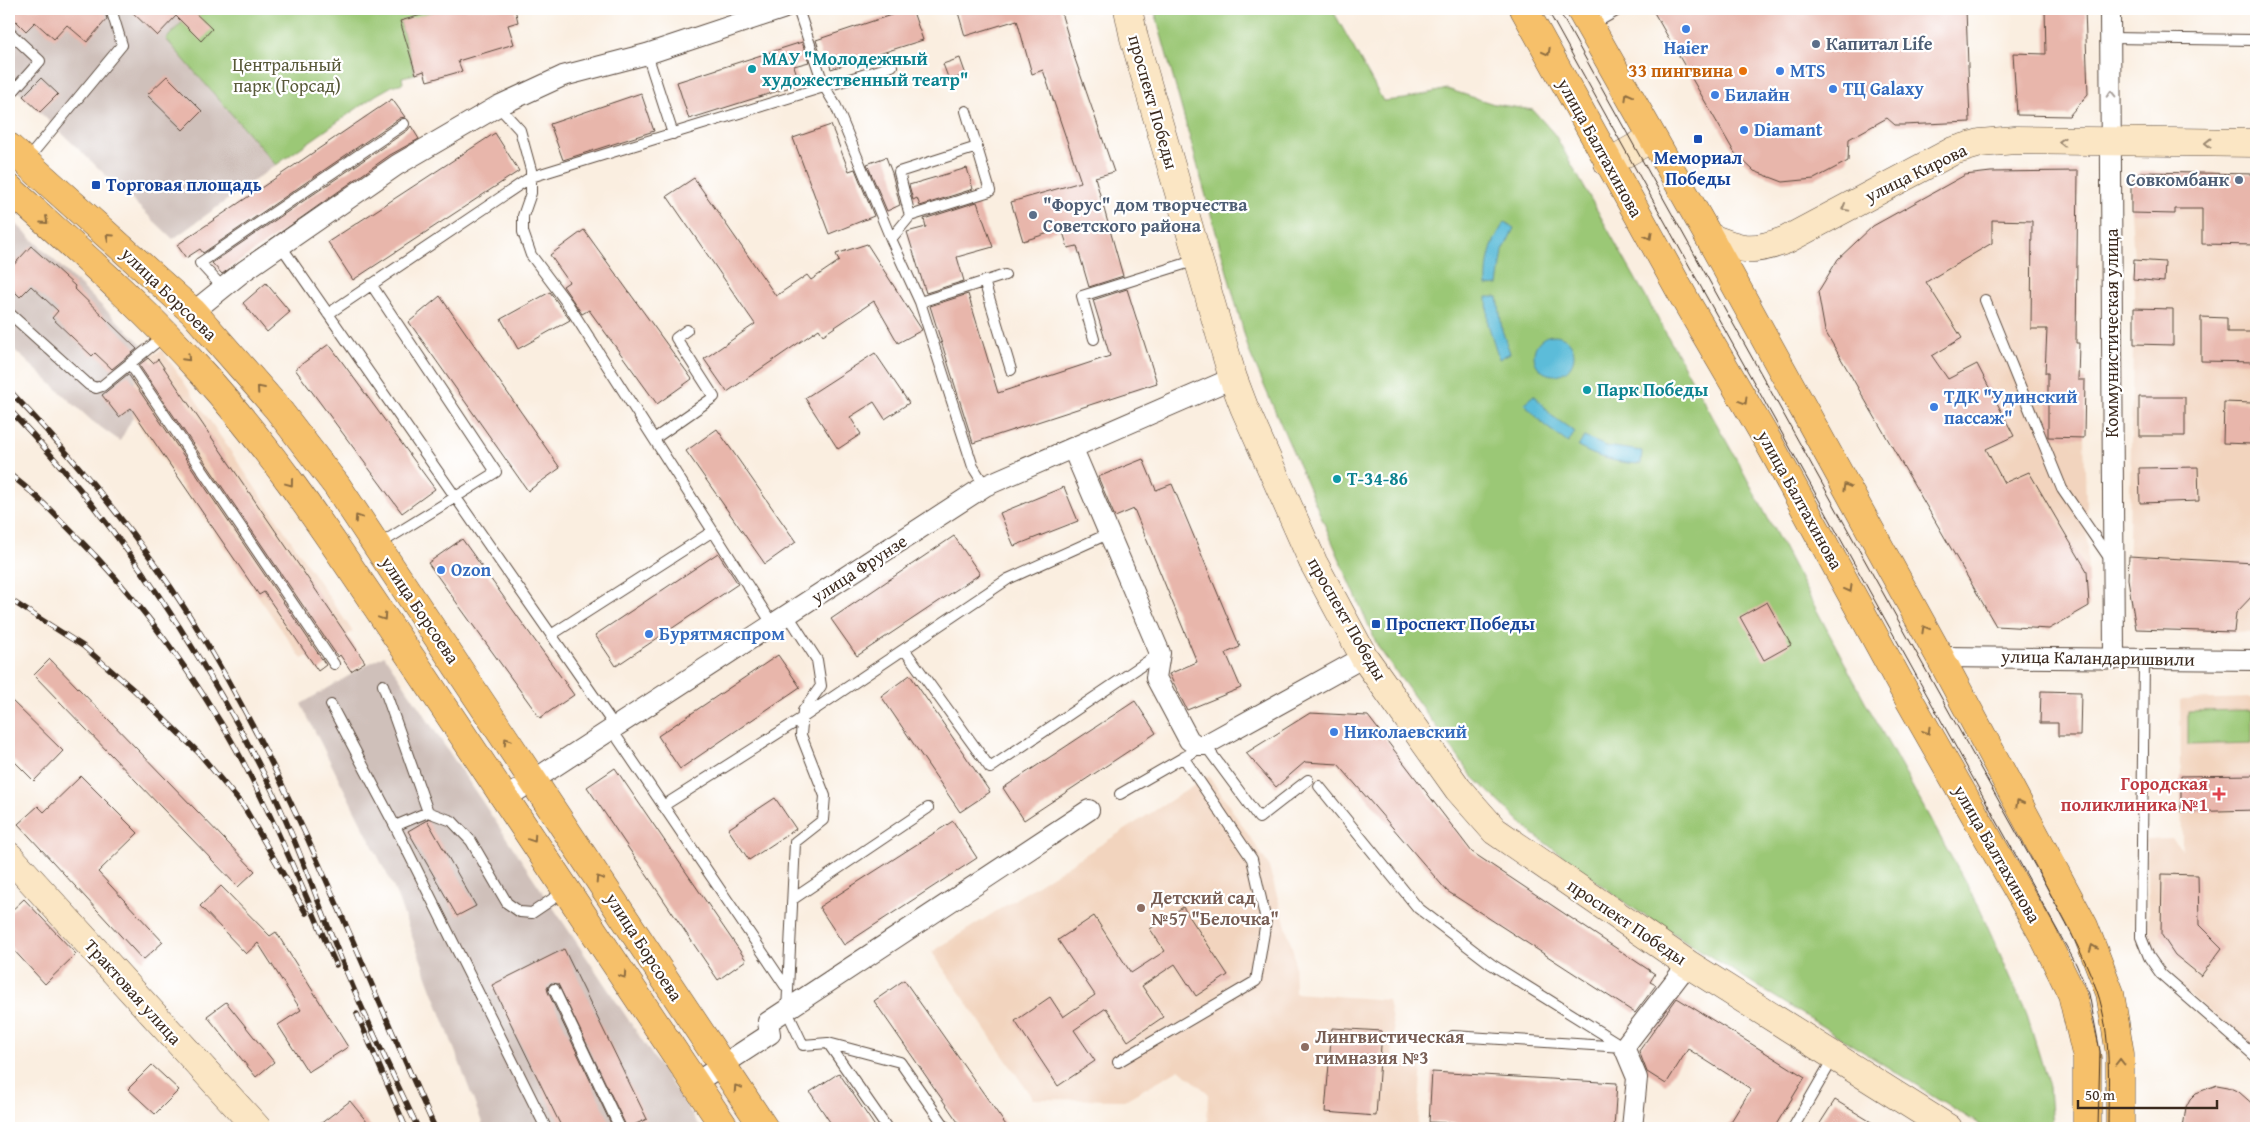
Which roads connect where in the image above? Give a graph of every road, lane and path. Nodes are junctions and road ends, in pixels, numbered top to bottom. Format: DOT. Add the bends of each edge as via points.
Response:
graph roads {
  1 [pos="111,9"];
  2 [pos="782,9"];
  3 [pos="798,9"];
  4 [pos="1128,9"];
  5 [pos="1524,9"];
  6 [pos="1620,9"];
  7 [pos="2110,9"];
  8 [pos="1585,17"];
  9 [pos="9,32"];
  10 [pos="2110,38"];
  11 [pos="2256,40"];
  12 [pos="647,54"];
  13 [pos="892,66"];
  14 [pos="824,86"];
  15 [pos="9,96"];
  16 [pos="498,106"];
  17 [pos="966,111"];
  18 [pos="404,124"];
  19 [pos="673,134"];
  20 [pos="1652,138"];
  21 [pos="2111,143"];
  22 [pos="2256,144"];
  23 [pos="977,147"];
  24 [pos="17,155"];
  25 [pos="1608,164"];
  26 [pos="531,178"];
  27 [pos="9,188"];
  28 [pos="910,216"];
  29 [pos="1709,237"];
  30 [pos="891,239"];
  31 [pos="281,246"];
  32 [pos="1198,259"];
  33 [pos="1005,275"];
  34 [pos="984,282"];
  35 [pos="371,284"];
  36 [pos="223,288"];
  37 [pos="1985,300"];
  38 [pos="920,302"];
  39 [pos="9,312"];
  40 [pos="193,312"];
  41 [pos="328,314"];
  42 [pos="687,330"];
  43 [pos="165,335"];
  44 [pos="1094,339"];
  45 [pos="130,364"];
  46 [pos="1011,370"];
  47 [pos="1232,378"];
  48 [pos="654,438"];
  49 [pos="1073,449"];
  50 [pos="985,486"];
  51 [pos="455,498"];
  52 [pos="713,532"];
  53 [pos="1110,534"];
  54 [pos="377,546"];
  55 [pos="2112,562"];
  56 [pos="780,620"];
  57 [pos="551,635"];
  58 [pos="904,649"];
  59 [pos="1160,653"];
  60 [pos="1364,657"];
  61 [pos="1940,657"];
  62 [pos="2114,657"];
  63 [pos="2144,659"];
  64 [pos="2256,660"];
  65 [pos="334,664"];
  66 [pos="383,685"];
  67 [pos="331,705"];
  68 [pos="802,718"];
  69 [pos="614,729"];
  70 [pos="1205,745"];
  71 [pos="1183,757"];
  72 [pos="1308,780"];
  73 [pos="534,781"];
  74 [pos="1319,786"];
  75 [pos="1120,794"];
  76 [pos="506,798"];
  77 [pos="664,806"];
  78 [pos="928,808"];
  79 [pos="1089,810"];
  80 [pos="428,812"];
  81 [pos="395,826"];
  82 [pos="9,856"];
  83 [pos="567,890"];
  84 [pos="793,899"];
  85 [pos="1688,964"];
  86 [pos="554,989"];
  87 [pos="788,990"];
  88 [pos="787,1011"];
  89 [pos="1453,1036"];
  90 [pos="828,1042"];
  91 [pos="1624,1047"];
  92 [pos="1834,1056"];
  93 [pos="2256,1057"];
  94 [pos="1118,1062"];
  95 [pos="721,1065"];
  96 [pos="695,1083"];
  97 [pos="257,1128"];
  98 [pos="546,1128"];
  99 [pos="620,1128"];
  100 [pos="725,1128"];
  101 [pos="764,1128"];
  102 [pos="887,1128"];
  103 [pos="946,1128"];
  104 [pos="1632,1128"];
  105 [pos="1793,1128"];
  106 [pos="1948,1128"];
  107 [pos="2086,1128"];
  108 [pos="2120,1128"];
  1 -- 24 [label="lane" via="122,46"];
  2 -- 12 [label="street"];
  3 -- 14 [label="lane"];
  4 -- 32 [label="street, проспект Победы"];
  5 -- 25 [label="main road, улица Балтахинова, one-way"];
  6 -- 8 [label="lane"];
  7 -- 10 [label="street, Коммунистическая улица"];
  20 -- 8 [label="main road, one-way"];
  9 -- 15 [label="lane" via="40,61"];
  10 -- 11 [label="lane"];
  21 -- 10 [label="street, Коммунистическая улица, one-way"];
  12 -- 16 [label="street" via="563,76"];
  12 -- 19 [label="lane"];
  13 -- 14 [label="lane"];
  14 -- 19 [label="lane"];
  14 -- 30 [label="lane" via="836,106"];
  16 -- 26 [label="lane" via="520,130"];
  16 -- 31 [label="street" via="397,166"];
  17 -- 23 [label="lane"];
  18 -- 36 [label="lane" via="200,263"];
  19 -- 26 [label="lane"];
  20 -- 25 [label="street"];
  20 -- 29 [label="main road"];
  22 -- 21 [label="street, улица Кирова, one-way"];
  21 -- 29 [label="street, улица Кирова, one-way" via="1980,142 1953,151 1765,248 1741,249"];
  21 -- 55 [label="street, Коммунистическая улица"];
  23 -- 28 [label="lane" via="899,172"];
  23 -- 28 [label="lane" via="990,191"];
  40 -- 24 [label="main road, улица Борсоева, one-way"];
  25 -- 107 [label="main road, улица Балтахинова, one-way" via="1769,443 2042,933 2072,994 2086,1058"];
  26 -- 35 [label="lane"];
  26 -- 48 [label="lane" via="531,194 523,216 523,232 531,255 567,303"];
  27 -- 43 [label="main road, улица Борсоева, one-way"];
  28 -- 30 [label="lane"];
  61 -- 29 [label="main road, one-way"];
  30 -- 38 [label="lane"];
  31 -- 36 [label="street"];
  31 -- 41 [label="lane"];
  32 -- 44 [label="lane" via="1082,296"];
  32 -- 47 [label="street, проспект Победы"];
  33 -- 34 [label="lane"];
  34 -- 38 [label="lane"];
  34 -- 46 [label="lane"];
  35 -- 41 [label="lane"];
  35 -- 51 [label="lane" via="496,472"];
  36 -- 40 [label="street"];
  37 -- 55 [label="lane" via="2062,489"];
  38 -- 50 [label="lane" via="973,467"];
  39 -- 45 [label="lane" via="89,386 102,386"];
  54 -- 40 [label="main road, улица Борсоева, one-way" via="337,486 277,408"];
  41 -- 51 [label="lane"];
  42 -- 48 [label="lane" via="676,338 714,397"];
  43 -- 45 [label="lane"];
  43 -- 76 [label="main road, улица Борсоева, one-way" via="246,424 300,495"];
  45 -- 65 [label="lane"];
  47 -- 49 [label="street, улица Фрунзе"];
  47 -- 60 [label="street, проспект Победы" via="1313,562"];
  48 -- 52 [label="lane"];
  49 -- 50 [label="street, улица Фрунзе"];
  49 -- 53 [label="street"];
  50 -- 56 [label="street, улица Фрунзе"];
  51 -- 54 [label="lane"];
  51 -- 57 [label="lane"];
  52 -- 56 [label="lane"];
  52 -- 57 [label="lane"];
  53 -- 58 [label="lane" via="1008,579"];
  53 -- 59 [label="street"];
  73 -- 54 [label="main road, улица Борсоева, one-way"];
  55 -- 62 [label="street, Коммунистическая улица"];
  56 -- 68 [label="lane" via="817,660 821,686 803,711"];
  56 -- 69 [label="street, улица Фрунзе"];
  57 -- 69 [label="lane"];
  58 -- 59 [label="lane" via="990,768"];
  58 -- 68 [label="lane"];
  59 -- 70 [label="street" via="1156,678 1189,740 1196,745"];
  60 -- 70 [label="street"];
  60 -- 85 [label="street, проспект Победы" via="1458,789 1495,830"];
  61 -- 62 [label="street, улица Каландаришвили"];
  108 -- 61 [label="main road, one-way" via="2120,1054 2110,993 2084,926"];
  62 -- 63 [label="street, улица Каландаришвили"];
  63 -- 64 [label="street, улица Каландаришвили"];
  63 -- 93 [label="lane" via="2141,937 2161,974"];
  66 -- 80 [label="lane"];
  67 -- 81 [label="lane"];
  68 -- 77 [label="lane"];
  68 -- 84 [label="lane" via="801,735 825,796 823,820 796,842"];
  69 -- 73 [label="street, улица Фрунзе"];
  69 -- 77 [label="lane"];
  70 -- 71 [label="lane"];
  70 -- 72 [label="lane" via="1259,818"];
  71 -- 75 [label="lane"];
  71 -- 94 [label="lane" via="1252,859 1266,921 1256,981"];
  73 -- 76 [label="street, улица Фрунзе"];
  95 -- 73 [label="main road, улица Борсоева, one-way"];
  74 -- 91 [label="lane" via="1418,908 1491,964"];
  76 -- 83 [label="main road, улица Борсоева, one-way"];
  77 -- 87 [label="lane"];
  78 -- 84 [label="lane"];
  79 -- 88 [label="street"];
  80 -- 81 [label="lane"];
  80 -- 83 [label="lane" via="452,821 471,841 507,902 520,912 532,913"];
  81 -- 98 [label="lane"];
  82 -- 97 [label="street, Трактовая улица"];
  83 -- 96 [label="main road, улица Борсоева, one-way"];
  84 -- 87 [label="lane"];
  85 -- 91 [label="street"];
  85 -- 92 [label="street, проспект Победы"];
  86 -- 99 [label="lane"];
  87 -- 88 [label="lane"];
  88 -- 90 [label="lane" via="803,1045"];
  88 -- 95 [label="street" via="768,1022 770,1034"];
  89 -- 91 [label="lane"];
  90 -- 102 [label="lane"];
  90 -- 103 [label="lane" via="900,1062"];
  91 -- 104 [label="street" via="1637,1078"];
  92 -- 105 [label="lane"];
  92 -- 106 [label="street, проспект Победы"];
  95 -- 96 [label="street"];
  101 -- 95 [label="main road, улица Борсоева, one-way"];
  96 -- 100 [label="main road, улица Борсоева"];
}
